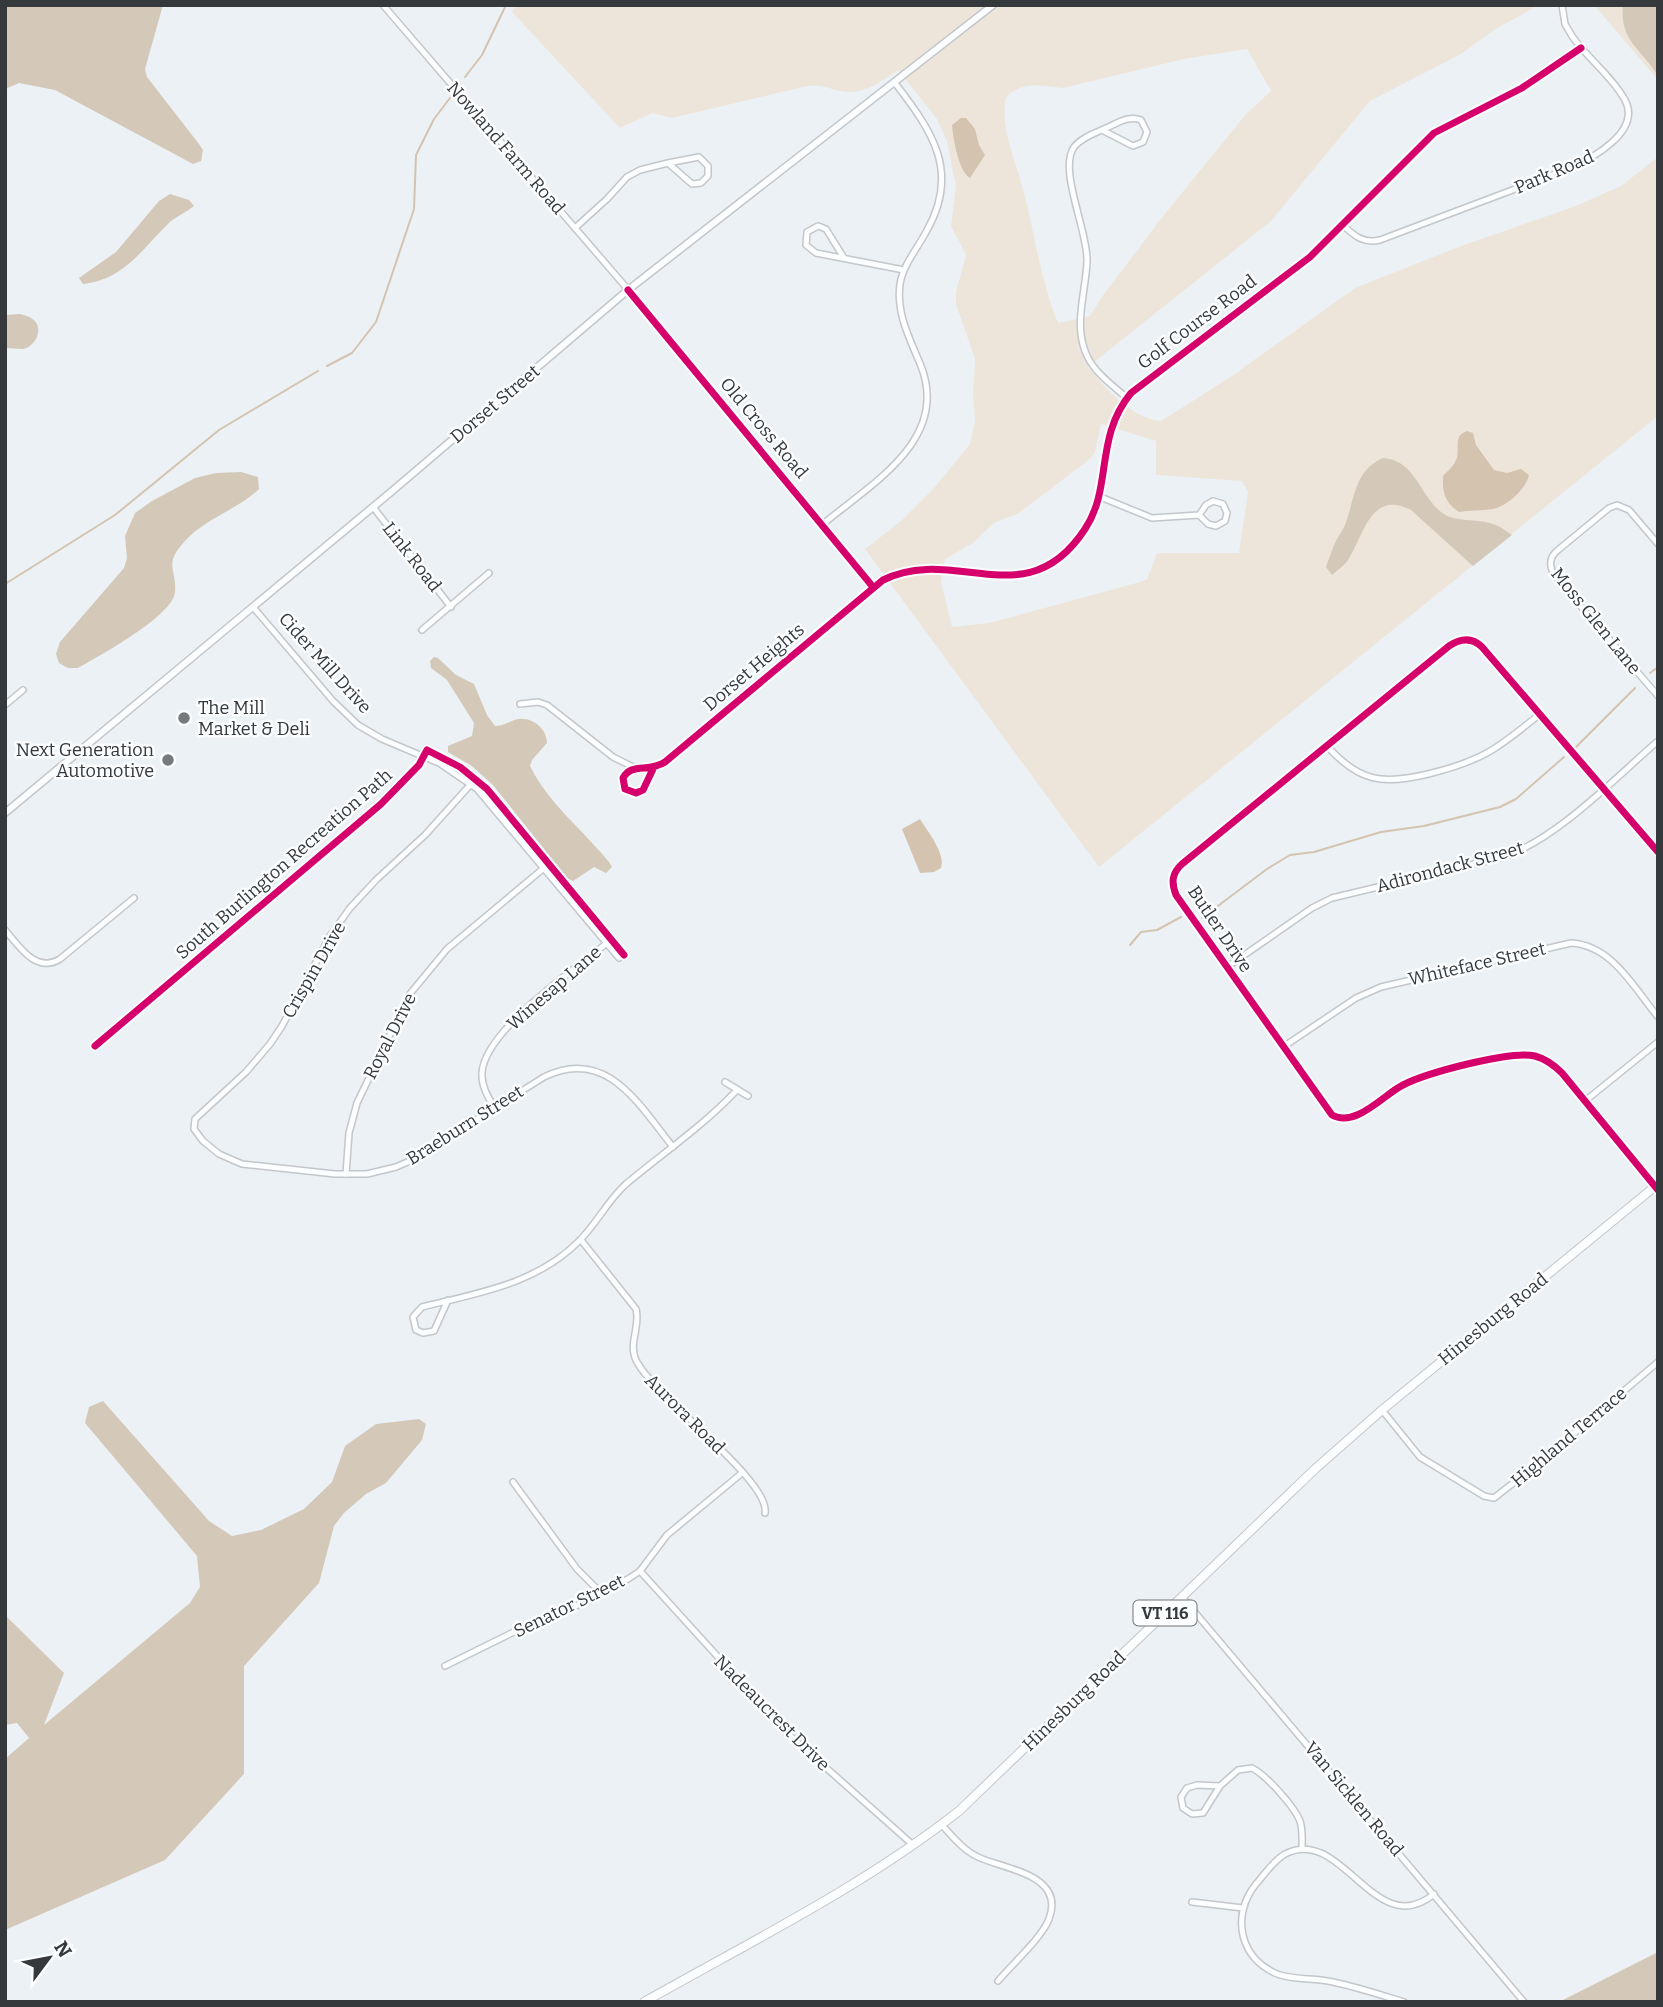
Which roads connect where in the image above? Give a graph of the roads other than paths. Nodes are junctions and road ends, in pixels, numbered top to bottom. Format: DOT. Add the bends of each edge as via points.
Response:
graph roads {
  1 [pos="383,5"];
  2 [pos="993,5"];
  3 [pos="1562,5"];
  4 [pos="1581,48"];
  5 [pos="895,83"];
  6 [pos="1102,130"];
  7 [pos="668,163"];
  8 [pos="1343,225"];
  9 [pos="575,228"];
  10 [pos="844,258"];
  11 [pos="904,270"];
  12 [pos="628,290"];
  13 [pos="1127,398"];
  14 [pos="1098,496"];
  15 [pos="373,507"];
  16 [pos="1199,515"];
  17 [pos="823,524"];
  18 [pos="1658,544"];
  19 [pos="489,573"];
  20 [pos="873,587"];
  21 [pos="253,607"];
  22 [pos="451,607"];
  23 [pos="422,630"];
  24 [pos="23,690"];
  25 [pos="1658,696"];
  26 [pos="520,704"];
  27 [pos="5,705"];
  28 [pos="1540,715"];
  29 [pos="1658,741"];
  30 [pos="1327,746"];
  31 [pos="635,768"];
  32 [pos="653,769"];
  33 [pos="471,784"];
  34 [pos="1603,788"];
  35 [pos="5,813"];
  36 [pos="1658,852"];
  37 [pos="544,868"];
  38 [pos="134,898"];
  39 [pos="5,930"];
  40 [pos="607,943"];
  41 [pos="619,958"];
  42 [pos="1227,967"];
  43 [pos="1658,1017"];
  44 [pos="1658,1042"];
  45 [pos="1283,1047"];
  46 [pos="725,1082"];
  47 [pos="737,1091"];
  48 [pos="748,1096"];
  49 [pos="1585,1101"];
  50 [pos="495,1108"];
  51 [pos="194,1129"];
  52 [pos="673,1147"];
  53 [pos="346,1174"];
  54 [pos="1657,1187"];
  55 [pos="581,1240"];
  56 [pos="449,1300"];
  57 [pos="1658,1362"];
  58 [pos="1382,1410"];
  59 [pos="742,1473"];
  60 [pos="513,1482"];
  61 [pos="765,1513"];
  62 [pos="640,1571"];
  63 [pos="601,1593"];
  64 [pos="1182,1597"];
  65 [pos="445,1667"];
  66 [pos="1220,1786"];
  67 [pos="942,1825"];
  68 [pos="913,1845"];
  69 [pos="1302,1849"];
  70 [pos="1434,1894"];
  71 [pos="1192,1902"];
  72 [pos="1243,1908"];
  73 [pos="998,1981"];
  74 [pos="1519,1996"];
  75 [pos="644,2002"];
  76 [pos="1404,2002"];
  77 [pos="1512,2002"];
  78 [pos="1524,2002"];
  1 -- 9 [label="street, Nowland Farm Road"];
  2 -- 5 [label="street, Dorset Street"];
  3 -- 4 [label="street, Park Road" via="1566,24"];
  4 -- 8 [label="street, Golf Course Road" via="1522,88 1434,133"];
  4 -- 8 [label="street, Park Road" via="1626,105 1626,124 1602,151 1568,169 1380,240 1362,240"];
  5 -- 11 [label="street" via="928,128 942,169 936,211"];
  5 -- 12 [label="street, Dorset Street"];
  6 -- 6 [label="street" via="1133,117 1143,122 1147,132 1143,142 1133,146"];
  6 -- 13 [label="street" via="1077,143 1069,159 1087,250 1080,330 1093,366"];
  7 -- 7 [label="street" via="692,184 708,176 708,166 699,157"];
  7 -- 9 [label="street" via="627,177"];
  8 -- 13 [label="street, Golf Course Road" via="1310,257"];
  9 -- 12 [label="street, Nowland Farm Road"];
  10 -- 10 [label="street" via="826,229 818,226 807,232 806,245 812,252"];
  10 -- 11 [label="street"];
  11 -- 17 [label="street" via="900,310 926,383 922,427 899,460"];
  12 -- 15 [label="street, Dorset Street"];
  12 -- 17 [label="street, Old Cross Road"];
  13 -- 14 [label="street, Golf Course Road" via="1108,434"];
  14 -- 16 [label="street" via="1152,518"];
  14 -- 20 [label="street, Golf Course Road" via="1086,528 1073,545 1038,570 998,577 913,570"];
  15 -- 21 [label="street, Dorset Street"];
  15 -- 22 [label="street, Link Road"];
  16 -- 16 [label="street" via="1216,526 1225,521 1227,513 1223,504 1213,501"];
  17 -- 20 [label="street, Old Cross Road"];
  18 -- 25 [label="street, Moss Glen Lane" via="1629,510 1617,505 1558,550 1550,562 1554,575"];
  19 -- 22 [label="street"];
  20 -- 32 [label="street, Dorset Heights"];
  21 -- 33 [label="street, Cider Mill Drive" via="358,725 439,763"];
  21 -- 35 [label="street, Dorset Street"];
  22 -- 23 [label="street"];
  24 -- 27 [label="street"];
  26 -- 31 [label="street" via="547,705 613,757"];
  28 -- 30 [label="street" via="1476,760 1402,780 1360,774"];
  28 -- 30 [label="street, Butler Drive" via="1482,647 1462,639"];
  28 -- 34 [label="street, Butler Drive"];
  29 -- 34 [label="street, Adirondack Street"];
  30 -- 42 [label="street, Butler Drive" via="1173,875 1176,895"];
  31 -- 32 [label="street"];
  31 -- 32 [label="street, Dorset Heights" via="624,774 623,781 625,789 636,793 646,787"];
  33 -- 37 [label="street, Cider Mill Drive"];
  33 -- 51 [label="street, Crispin Drive" via="351,908 321,951 276,1035 246,1072 195,1119"];
  34 -- 36 [label="street, Butler Drive"];
  34 -- 42 [label="street, Adirondack Street" via="1528,847 1332,898"];
  37 -- 40 [label="street, Cider Mill Drive"];
  37 -- 53 [label="street, Royal Drive" via="447,948 409,995 357,1103"];
  38 -- 39 [label="street" via="52,963 32,959"];
  40 -- 41 [label="street, Cider Mill Drive"];
  40 -- 50 [label="street, Winesap Lane" via="522,1013 493,1046 482,1079"];
  42 -- 45 [label="street, Butler Drive"];
  43 -- 45 [label="street, Whiteface Street" via="1604,954 1589,946 1564,944 1381,987 1356,998"];
  44 -- 49 [label="street"];
  45 -- 49 [label="street, Butler Drive" via="1328,1111 1343,1119 1356,1116 1414,1080 1518,1055 1549,1062"];
  46 -- 47 [label="street"];
  47 -- 48 [label="street"];
  47 -- 52 [label="street"];
  49 -- 54 [label="street, Butler Drive"];
  50 -- 52 [label="street, Braeburn Street" via="556,1072 595,1071 624,1087"];
  50 -- 53 [label="street, Braeburn Street" via="396,1167"];
  51 -- 53 [label="street, Braeburn Street" via="219,1154 242,1164"];
  52 -- 55 [label="street" via="618,1192"];
  54 -- 58 [label="main road, Hinesburg Road / VT 116"];
  55 -- 56 [label="street" via="532,1275"];
  55 -- 59 [label="street, Aurora Road" via="636,1309 632,1346 638,1365"];
  56 -- 56 [label="street" via="417,1310 412,1319 416,1329 426,1334 434,1331"];
  57 -- 58 [label="street, Highland Terrace" via="1494,1498 1423,1459"];
  58 -- 64 [label="main road, Hinesburg Road / VT 116"];
  59 -- 61 [label="street, Aurora Road" via="763,1498"];
  59 -- 62 [label="street, Senator Street" via="667,1535"];
  60 -- 63 [label="street" via="577,1569"];
  62 -- 63 [label="street, Senator Street"];
  62 -- 68 [label="street, Nadeaucrest Drive" via="787,1734"];
  63 -- 65 [label="street, Senator Street"];
  64 -- 67 [label="main road, Hinesburg Road / VT 116"];
  64 -- 70 [label="street, Van Sicklen Road"];
  66 -- 66 [label="street" via="1186,1788 1181,1797 1183,1808 1192,1814 1203,1813"];
  66 -- 69 [label="street" via="1243,1768 1261,1773 1298,1816"];
  67 -- 68 [label="main road, Hinesburg Road / VT 116"];
  67 -- 73 [label="street" via="977,1857 1036,1878 1049,1895 1050,1918 1044,1929"];
  68 -- 75 [label="main road, Hinesburg Road / VT 116"];
  69 -- 70 [label="street" via="1326,1856 1393,1905 1414,1906"];
  69 -- 72 [label="street" via="1273,1863"];
  70 -- 74 [label="street, Van Sicklen Road"];
  71 -- 72 [label="street"];
  72 -- 76 [label="street" via="1244,1941 1270,1971 1329,1981"];
  74 -- 77 [label="street"];
  74 -- 78 [label="street, Van Sicklen Road"];
}
